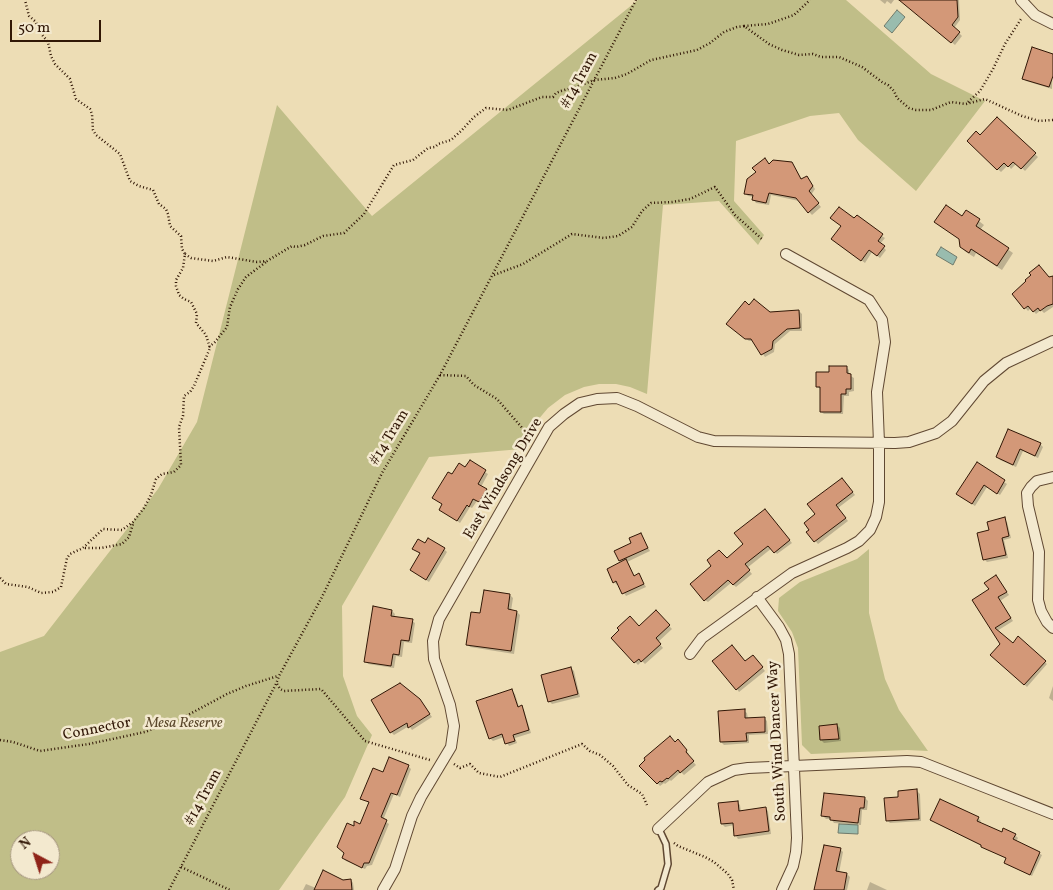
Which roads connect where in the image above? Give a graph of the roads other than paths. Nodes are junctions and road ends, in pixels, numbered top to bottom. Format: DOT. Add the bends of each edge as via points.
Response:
graph roads {
  1 [pos="1021,0"];
  2 [pos="1053,24"];
  3 [pos="786,254"];
  4 [pos="1053,341"];
  5 [pos="879,443"];
  6 [pos="1053,477"];
  7 [pos="757,597"];
  8 [pos="1053,628"];
  9 [pos="690,654"];
  10 [pos="794,766"];
  11 [pos="1053,814"];
  12 [pos="658,829"];
  13 [pos="383,890"];
  14 [pos="658,890"];
  15 [pos="782,890"];
  1 -- 2 [label="street" via="1035,16"];
  3 -- 5 [label="street" via="869,300 882,320 885,342 877,392"];
  4 -- 5 [label="street, East Windsong Drive" via="1006,363 984,381 952,421 936,433 909,442"];
  5 -- 7 [label="street" via="878,502 870,530 859,541 792,573"];
  5 -- 13 [label="street, East Windsong Drive" via="714,441 698,437 617,398 580,404 549,427 439,619 433,641 434,660 450,705 454,726 451,747 418,803 395,870"];
  6 -- 8 [label="street" via="1037,481 1027,494 1040,552 1038,600 1041,611"];
  7 -- 9 [label="street" via="702,638"];
  7 -- 10 [label="street, South Wind Dancer Way" via="786,640"];
  10 -- 11 [label="street" via="921,762"];
  10 -- 12 [label="street" via="748,768 721,775 708,782"];
  10 -- 15 [label="street, South Wind Dancer Way" via="796,852"];
  12 -- 14 [label="lane" via="666,844 668,864"];
}
